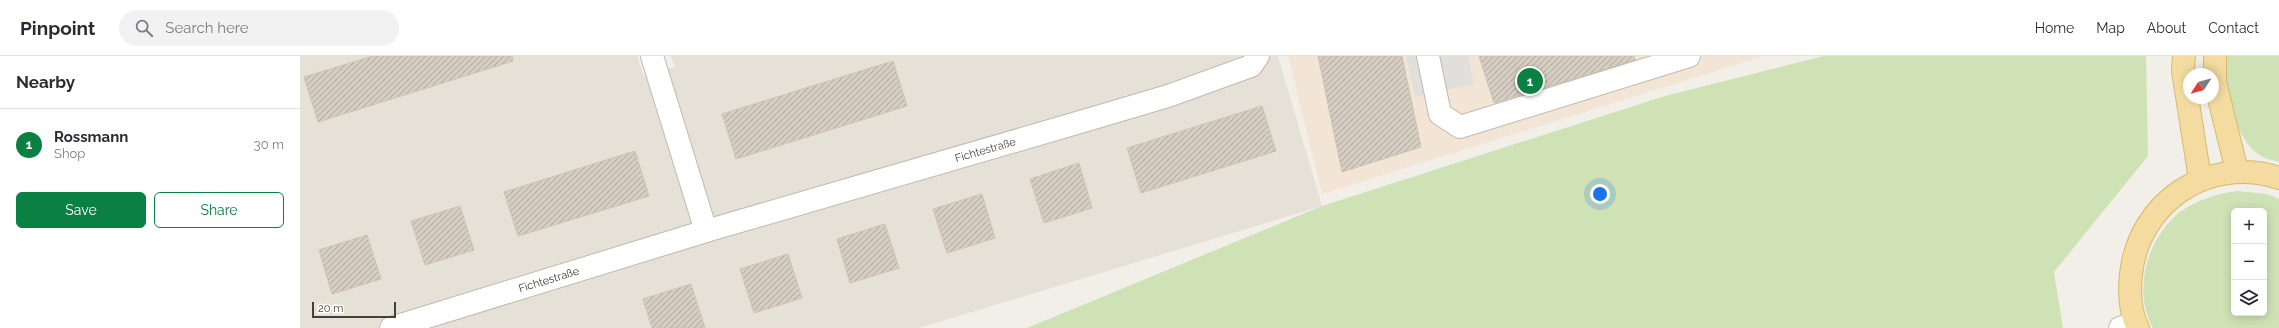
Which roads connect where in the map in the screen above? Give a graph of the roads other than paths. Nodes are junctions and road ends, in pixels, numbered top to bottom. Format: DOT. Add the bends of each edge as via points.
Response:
graph roads {
  1 [pos="652,56"];
  2 [pos="1258,56"];
  3 [pos="1428,56"];
  4 [pos="1689,56"];
  5 [pos="2184,56"];
  6 [pos="2215,56"];
  7 [pos="2237,171"];
  8 [pos="2279,178"];
  9 [pos="2200,179"];
  10 [pos="706,230"];
  11 [pos="2131,326"];
  12 [pos="391,328"];
  1 -- 10 [label="street"];
  2 -- 10 [label="street, Fichtestraße" via="1251,66 1168,96"];
  3 -- 4 [label="street" via="1440,114 1460,127"];
  5 -- 9 [label="main road" via="2183,71"];
  6 -- 7 [label="main road" via="2215,82"];
  7 -- 8 [label="main road" via="2265,173"];
  7 -- 9 [label="main road"];
  9 -- 11 [label="main road" via="2170,197 2148,223 2133,254 2129,289"];
  10 -- 12 [label="street, Fichtestraße"];
}
